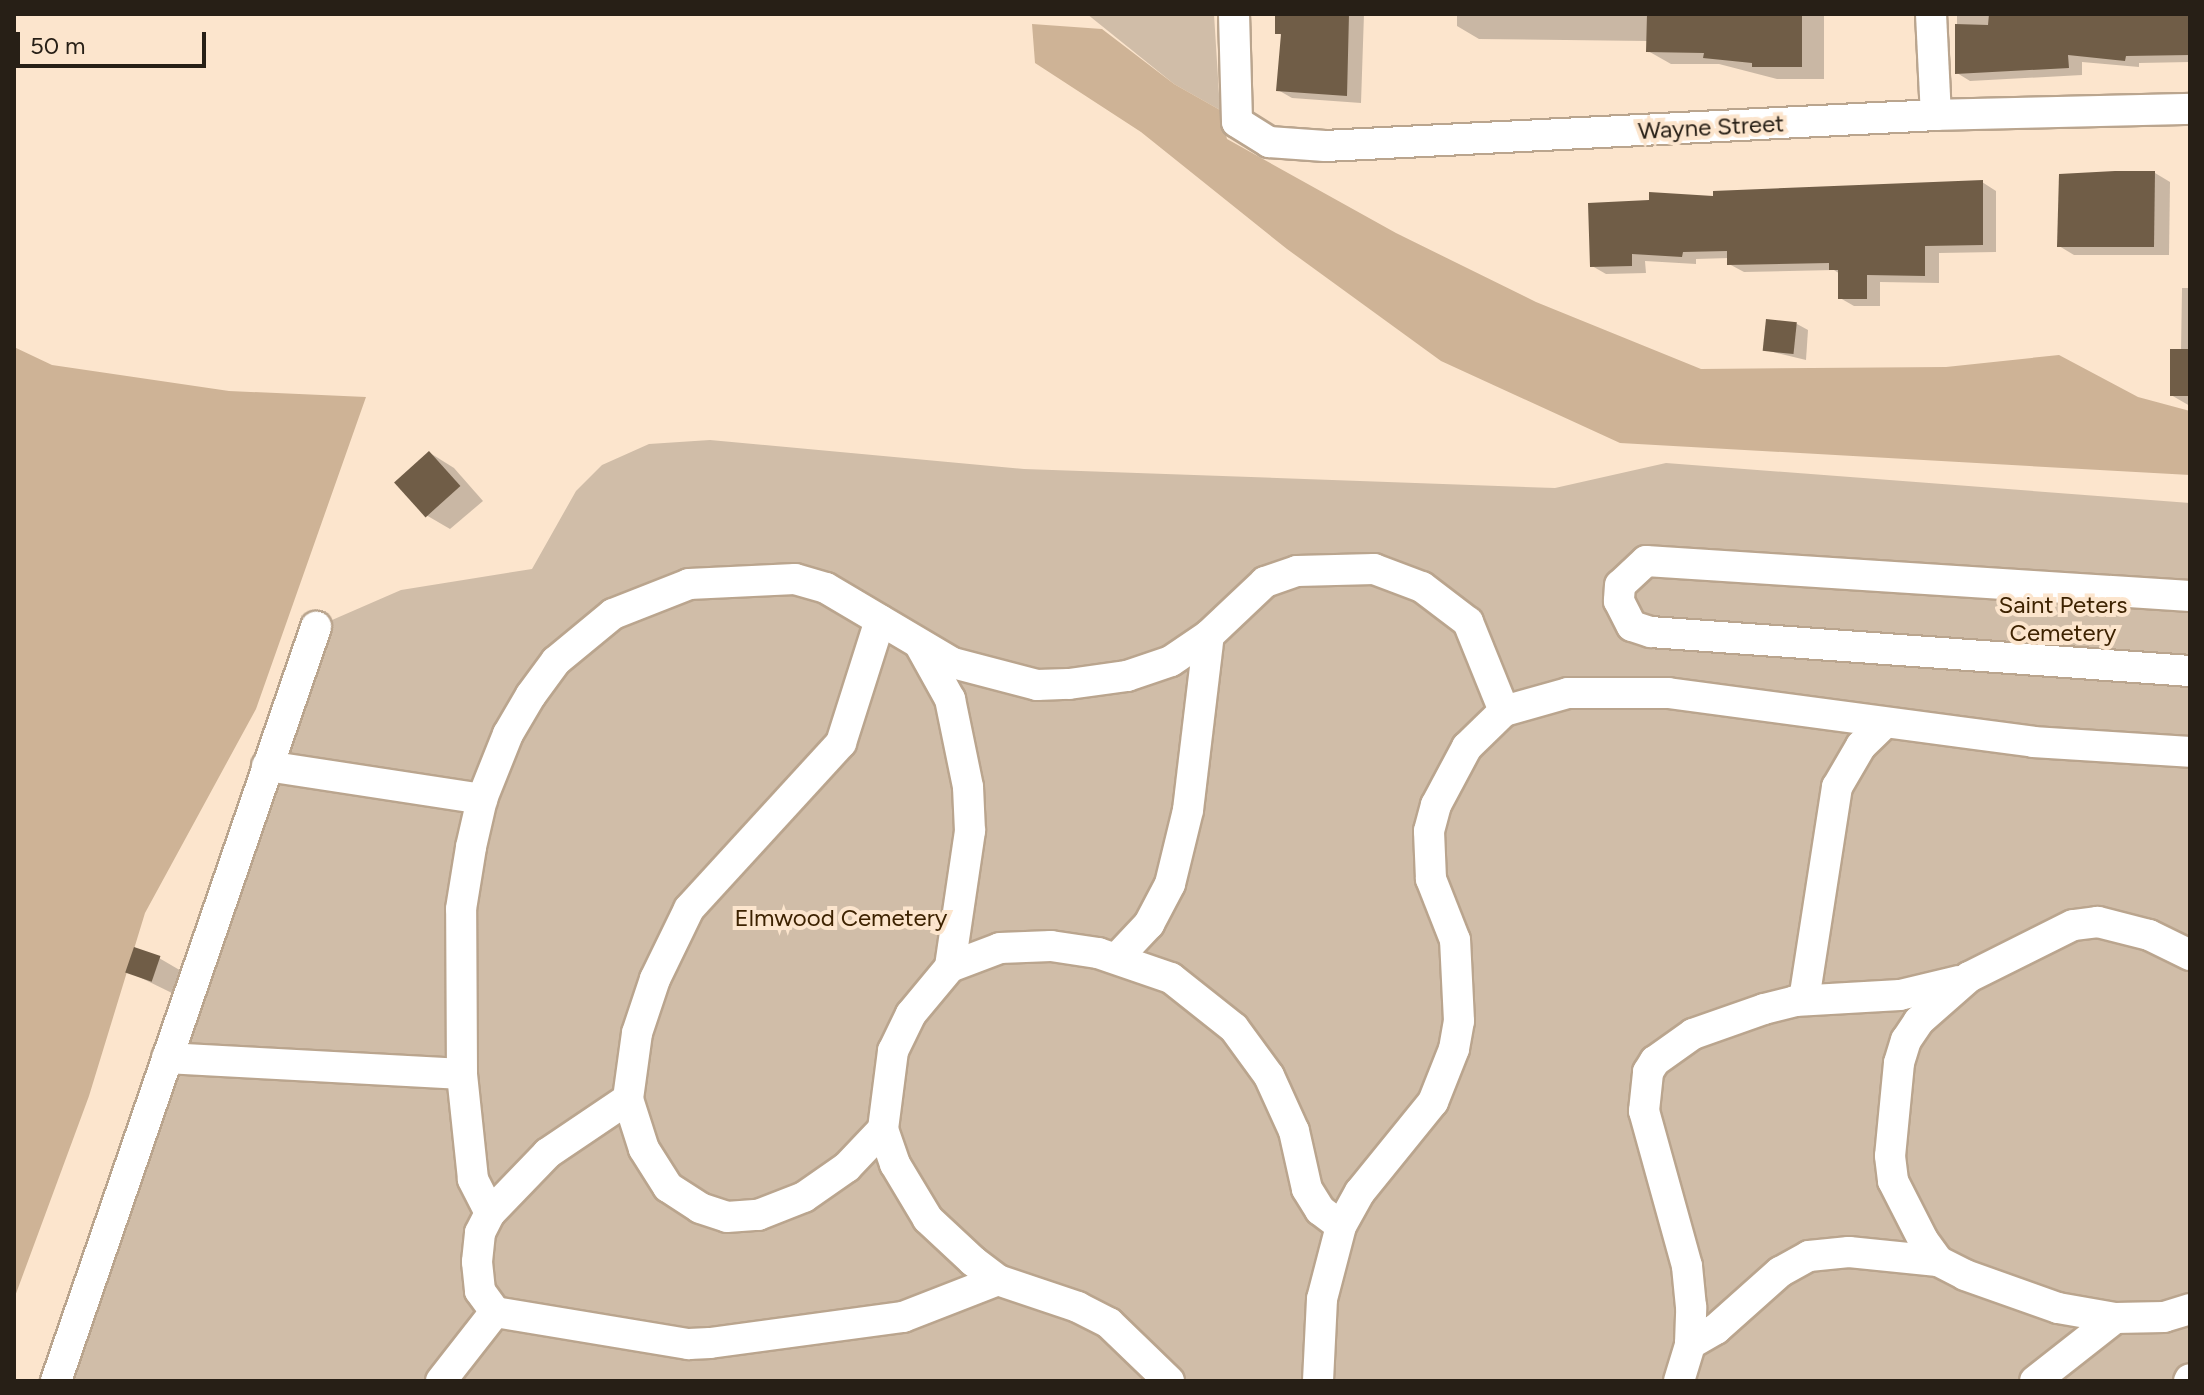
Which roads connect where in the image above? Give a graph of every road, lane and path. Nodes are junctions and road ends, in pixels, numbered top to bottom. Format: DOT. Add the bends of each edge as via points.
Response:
graph roads {
  1 [pos="1234,14"];
  2 [pos="1931,14"];
  3 [pos="2190,109"];
  4 [pos="1936,115"];
  5 [pos="2190,596"];
  6 [pos="880,620"];
  7 [pos="316,627"];
  8 [pos="1209,635"];
  9 [pos="921,647"];
  10 [pos="2190,671"];
  11 [pos="1504,711"];
  12 [pos="1885,723"];
  13 [pos="2190,752"];
  14 [pos="267,766"];
  15 [pos="482,799"];
  16 [pos="2190,955"];
  17 [pos="1117,958"];
  18 [pos="950,967"];
  19 [pos="1969,977"];
  20 [pos="1804,1000"];
  21 [pos="167,1058"];
  22 [pos="462,1074"];
  23 [pos="628,1099"];
  24 [pos="883,1129"];
  25 [pos="490,1213"];
  26 [pos="1341,1226"];
  27 [pos="1938,1261"];
  28 [pos="998,1280"];
  29 [pos="2190,1309"];
  30 [pos="495,1312"];
  31 [pos="2115,1318"];
  32 [pos="1690,1344"];
  33 [pos="56,1381"];
  34 [pos="441,1381"];
  35 [pos="1169,1381"];
  36 [pos="1318,1381"];
  37 [pos="1679,1381"];
  38 [pos="2035,1381"];
  1 -- 4 [label="street, Wayne Street" via="1237,122 1269,142 1325,146"];
  2 -- 4 [label="street"];
  3 -- 4 [label="street, Wayne Street"];
  5 -- 10 [label="street" via="1646,561 1620,585 1619,601 1632,626 1674,634"];
  6 -- 9 [label="street"];
  6 -- 15 [label="street" via="826,588 795,579 725,579 652,595 613,614 556,661 508,734"];
  6 -- 23 [label="street" via="841,743 689,909 655,979 637,1033"];
  7 -- 14 [label="street"];
  8 -- 9 [label="street" via="1171,661 1127,676 1069,684 999,677"];
  8 -- 11 [label="street" via="1265,582 1297,571 1335,567 1394,574 1422,587 1468,622"];
  8 -- 17 [label="street" via="1188,810 1174,872 1149,924"];
  9 -- 18 [label="street" via="950,699 968,787 970,831"];
  11 -- 12 [label="street" via="1568,693 1612,690"];
  11 -- 26 [label="street" via="1467,747 1436,805 1429,831 1431,879 1455,940 1459,1021 1447,1072 1433,1102 1360,1192"];
  12 -- 13 [label="street" via="2033,742"];
  12 -- 20 [label="street" via="1861,746 1837,787"];
  14 -- 15 [label="street"];
  14 -- 21 [label="street"];
  15 -- 22 [label="street" via="461,909"];
  16 -- 19 [label="street" via="2149,935 2098,922 2061,930"];
  17 -- 18 [label="street" via="1027,946 1000,948"];
  17 -- 26 [label="street" via="1171,978 1234,1028 1284,1107 1307,1189 1320,1210"];
  18 -- 24 [label="street" via="900,1031"];
  19 -- 20 [label="street" via="1900,995"];
  19 -- 27 [label="street" via="1919,1021 1906,1040 1891,1123 1893,1181"];
  20 -- 32 [label="street" via="1693,1034 1666,1051 1648,1072 1644,1111 1687,1266"];
  21 -- 22 [label="street"];
  21 -- 33 [label="street"];
  22 -- 25 [label="street" via="473,1179"];
  23 -- 24 [label="street" via="644,1149 668,1187 700,1208 727,1217 758,1215 804,1197 847,1167"];
  23 -- 25 [label="street" via="548,1153"];
  24 -- 28 [label="street" via="895,1164 928,1219"];
  25 -- 30 [label="street" via="480,1233 477,1262 480,1291"];
  26 -- 36 [label="street" via="1322,1299"];
  27 -- 31 [label="street" via="2058,1308"];
  27 -- 32 [label="street" via="1849,1252 1809,1256 1780,1272 1716,1329"];
  28 -- 30 [label="street" via="903,1317 710,1343"];
  28 -- 35 [label="street" via="1109,1323"];
  29 -- 31 [label="street" via="2164,1317"];
  30 -- 34 [label="street"];
  31 -- 38 [label="street"];
  32 -- 37 [label="street"];
}
